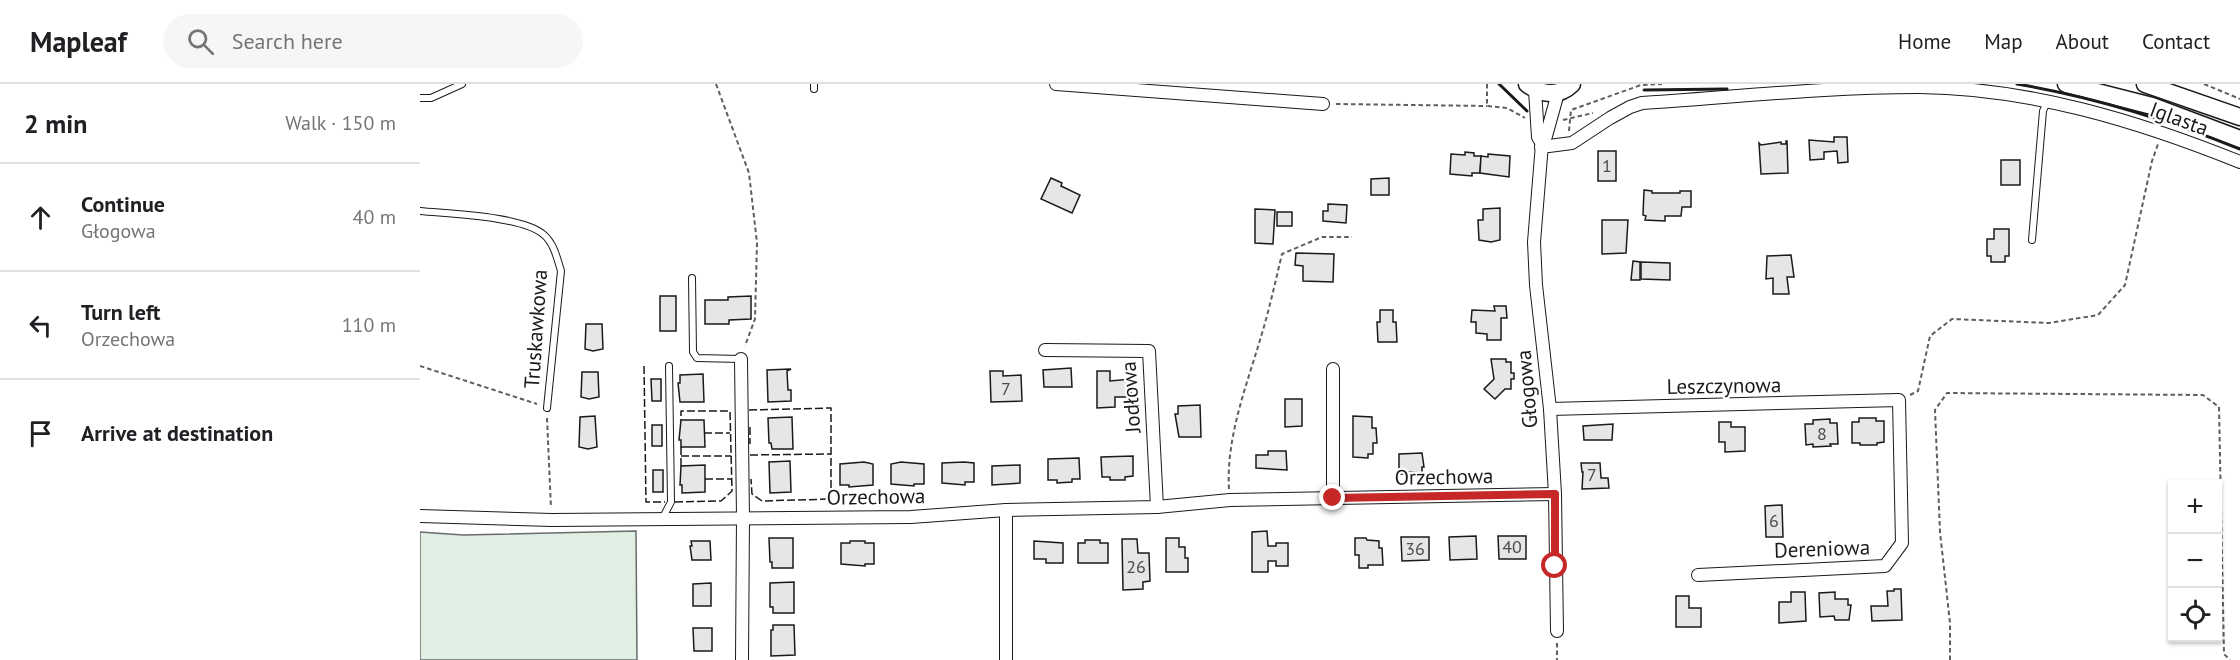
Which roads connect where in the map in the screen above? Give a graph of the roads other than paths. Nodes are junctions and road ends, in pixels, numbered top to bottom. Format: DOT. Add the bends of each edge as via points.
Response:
graph roads {
  1 [pos="462,84"];
  2 [pos="1056,84"];
  3 [pos="2066,84"];
  4 [pos="2145,84"];
  5 [pos="1531,87"];
  6 [pos="1565,88"];
  7 [pos="420,98"];
  8 [pos="2046,102"];
  9 [pos="1323,104"];
  10 [pos="2240,117"];
  11 [pos="2240,139"];
  12 [pos="1542,145"];
  13 [pos="2240,162"];
  14 [pos="420,211"];
  15 [pos="2032,240"];
  16 [pos="692,278"];
  17 [pos="1045,350"];
  18 [pos="741,358"];
  19 [pos="669,366"];
  20 [pos="1333,369"];
  21 [pos="1899,400"];
  22 [pos="547,408"];
  23 [pos="1550,409"];
  24 [pos="1555,494"];
  25 [pos="1333,498"];
  26 [pos="1157,507"];
  27 [pos="1006,510"];
  28 [pos="420,516"];
  29 [pos="743,518"];
  30 [pos="662,520"];
  31 [pos="1698,574"];
  32 [pos="1557,631"];
  33 [pos="742,660"];
  34 [pos="1006,660"];
  1 -- 7 [label="lane" via="431,98"];
  2 -- 9 [label="street"];
  3 -- 11 [label="main road" via="2152,106"];
  4 -- 10 [label="main road"];
  5 -- 6 [label="main road" via="1546,93"];
  5 -- 12 [label="street, Głogowa"];
  6 -- 12 [label="street, Głogowa"];
  8 -- 12 [label="street, Iglasta" via="1920,87 1642,103 1572,143"];
  8 -- 13 [label="street, Iglasta" via="2117,118"];
  8 -- 15 [label="lane"];
  12 -- 23 [label="street, Głogowa" via="1534,242"];
  14 -- 22 [label="lane, Truskawkowa" via="522,224 543,234 556,251 561,271"];
  16 -- 18 [label="lane" via="693,352 697,358"];
  17 -- 26 [label="street, Jodłowa" via="1149,351"];
  18 -- 29 [label="street"];
  19 -- 30 [label="lane" via="671,502"];
  20 -- 25 [label="street"];
  21 -- 23 [label="street, Leszczynowa"];
  21 -- 31 [label="street, Dereniowa" via="1902,543 1885,566"];
  23 -- 24 [label="street, Głogowa"];
  24 -- 25 [label="street, Orzechowa"];
  24 -- 32 [label="street, Głogowa"];
  25 -- 26 [label="street, Orzechowa" via="1230,500"];
  26 -- 27 [label="street, Orzechowa"];
  27 -- 29 [label="street, Orzechowa" via="911,517"];
  27 -- 34 [label="street"];
  28 -- 30 [label="street, Orzechowa"];
  29 -- 30 [label="street, Orzechowa"];
  29 -- 33 [label="street"];
}
